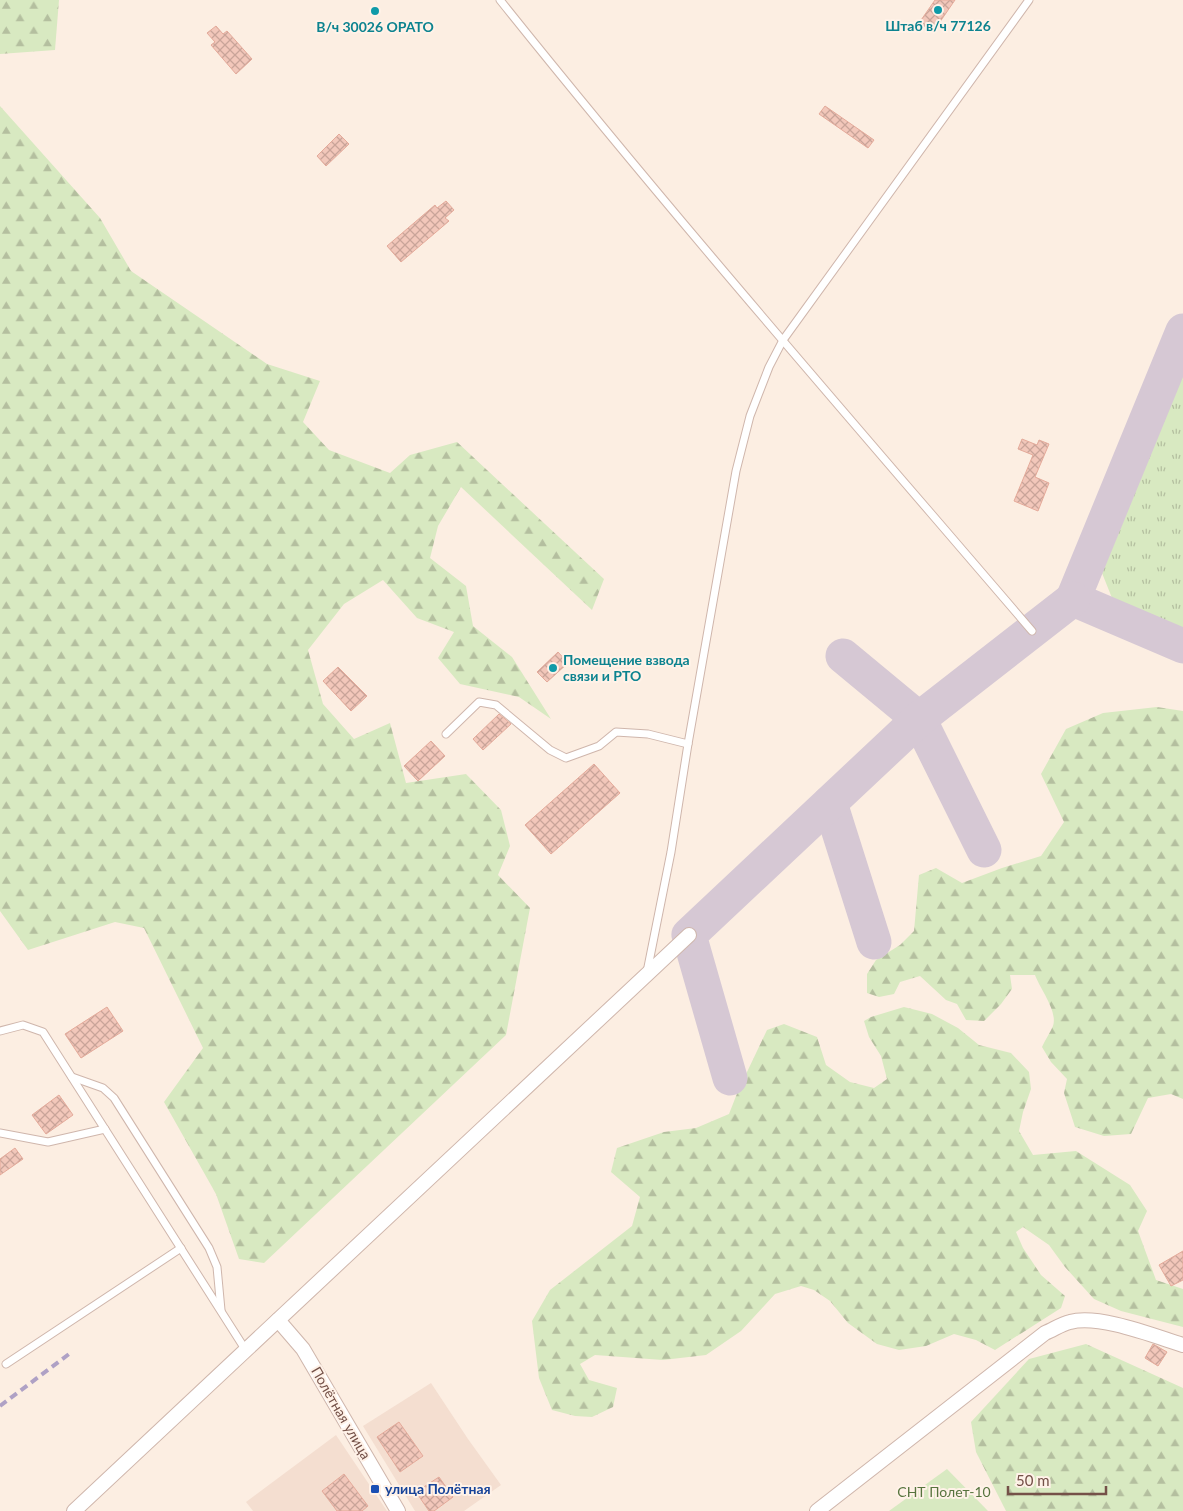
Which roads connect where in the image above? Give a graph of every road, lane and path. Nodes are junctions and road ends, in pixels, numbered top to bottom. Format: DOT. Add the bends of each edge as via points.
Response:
graph roads {
  1 [pos="500,0"];
  2 [pos="1029,0"];
  3 [pos="783,340"];
  4 [pos="1032,631"];
  5 [pos="446,734"];
  6 [pos="688,744"];
  7 [pos="689,935"];
  8 [pos="646,975"];
  9 [pos="0,1031"];
  10 [pos="71,1077"];
  11 [pos="104,1129"];
  12 [pos="0,1133"];
  13 [pos="181,1248"];
  14 [pos="221,1312"];
  15 [pos="278,1320"];
  16 [pos="1183,1345"];
  17 [pos="245,1349"];
  18 [pos="6,1364"];
  19 [pos="74,1511"];
  20 [pos="398,1511"];
  21 [pos="817,1511"];
  1 -- 3 [label="lane"];
  2 -- 3 [label="lane"];
  3 -- 4 [label="lane"];
  3 -- 6 [label="lane" via="750,416 736,472"];
  5 -- 6 [label="lane" via="478,702 496,704 550,750 566,758 599,746 616,732 648,734"];
  6 -- 8 [label="lane" via="672,852"];
  7 -- 8 [label="street"];
  8 -- 15 [label="street"];
  9 -- 10 [label="lane" via="23,1025 43,1032"];
  10 -- 11 [label="lane"];
  10 -- 14 [label="lane" via="103,1088 114,1098 210,1248 217,1267"];
  11 -- 12 [label="lane" via="48,1142"];
  11 -- 13 [label="lane"];
  13 -- 14 [label="lane"];
  13 -- 18 [label="lane"];
  14 -- 17 [label="lane"];
  15 -- 17 [label="street"];
  15 -- 20 [label="street, Полётная улица" via="303,1349"];
  16 -- 21 [label="street" via="1094,1320 1070,1322 1045,1333"];
  17 -- 19 [label="street"];
}
